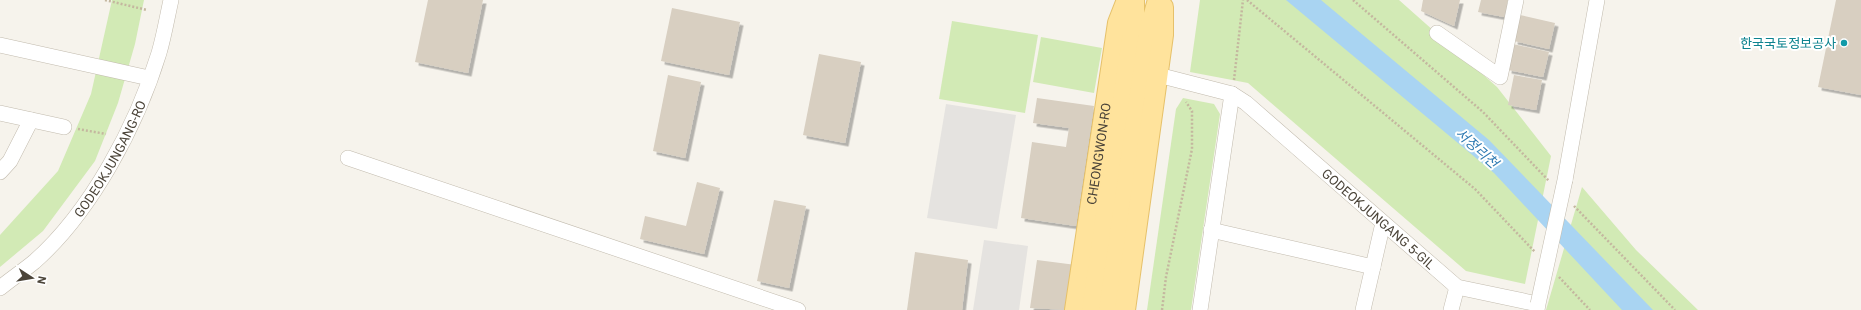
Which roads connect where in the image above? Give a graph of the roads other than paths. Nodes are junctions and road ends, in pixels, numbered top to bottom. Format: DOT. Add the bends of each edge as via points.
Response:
graph roads {
  1 [pos="171,0"];
  2 [pos="1127,0"];
  3 [pos="1134,0"];
  4 [pos="1158,0"];
  5 [pos="1163,0"];
  6 [pos="1516,0"];
  7 [pos="1597,0"];
  8 [pos="1438,33"];
  9 [pos="0,45"];
  10 [pos="1158,75"];
  11 [pos="149,78"];
  12 [pos="1232,94"];
  13 [pos="0,113"];
  14 [pos="31,120"];
  15 [pos="64,126"];
  16 [pos="348,158"];
  17 [pos="0,172"];
  18 [pos="1383,223"];
  19 [pos="1211,230"];
  20 [pos="1373,266"];
  21 [pos="1457,287"];
  22 [pos="0,288"];
  23 [pos="1537,307"];
  24 [pos="798,310"];
  25 [pos="1075,310"];
  26 [pos="1092,310"];
  27 [pos="1109,310"];
  28 [pos="1125,310"];
  29 [pos="1200,310"];
  30 [pos="1363,310"];
  31 [pos="1451,310"];
  1 -- 11 [label="street, GODEOKJUNGANG-RO" via="159,53"];
  2 -- 25 [label="main road, CHEONGWON-RO" via="1118,23"];
  3 -- 26 [label="main road, CHEONGWON-RO" via="1134,26"];
  4 -- 27 [label="main road" via="1150,32"];
  5 -- 10 [label="main road" via="1163,35"];
  6 -- 8 [label="street" via="1500,76"];
  7 -- 23 [label="street, bridge"];
  9 -- 11 [label="street"];
  10 -- 12 [label="street, GODEOKJUNGANG 5-GIL"];
  10 -- 28 [label="main road"];
  11 -- 22 [label="street, GODEOKJUNGANG-RO" via="137,111 104,174 76,217 34,262"];
  12 -- 18 [label="street, GODEOKJUNGANG 5-GIL" via="1246,103"];
  12 -- 19 [label="street"];
  13 -- 14 [label="street"];
  14 -- 15 [label="street"];
  14 -- 17 [label="street" via="10,161"];
  16 -- 24 [label="street"];
  18 -- 20 [label="street"];
  18 -- 21 [label="street, GODEOKJUNGANG 5-GIL"];
  19 -- 20 [label="street"];
  19 -- 29 [label="street"];
  20 -- 30 [label="street"];
  21 -- 23 [label="street, GODEOKJUNGANG 5-GIL"];
  21 -- 31 [label="street"];
}
